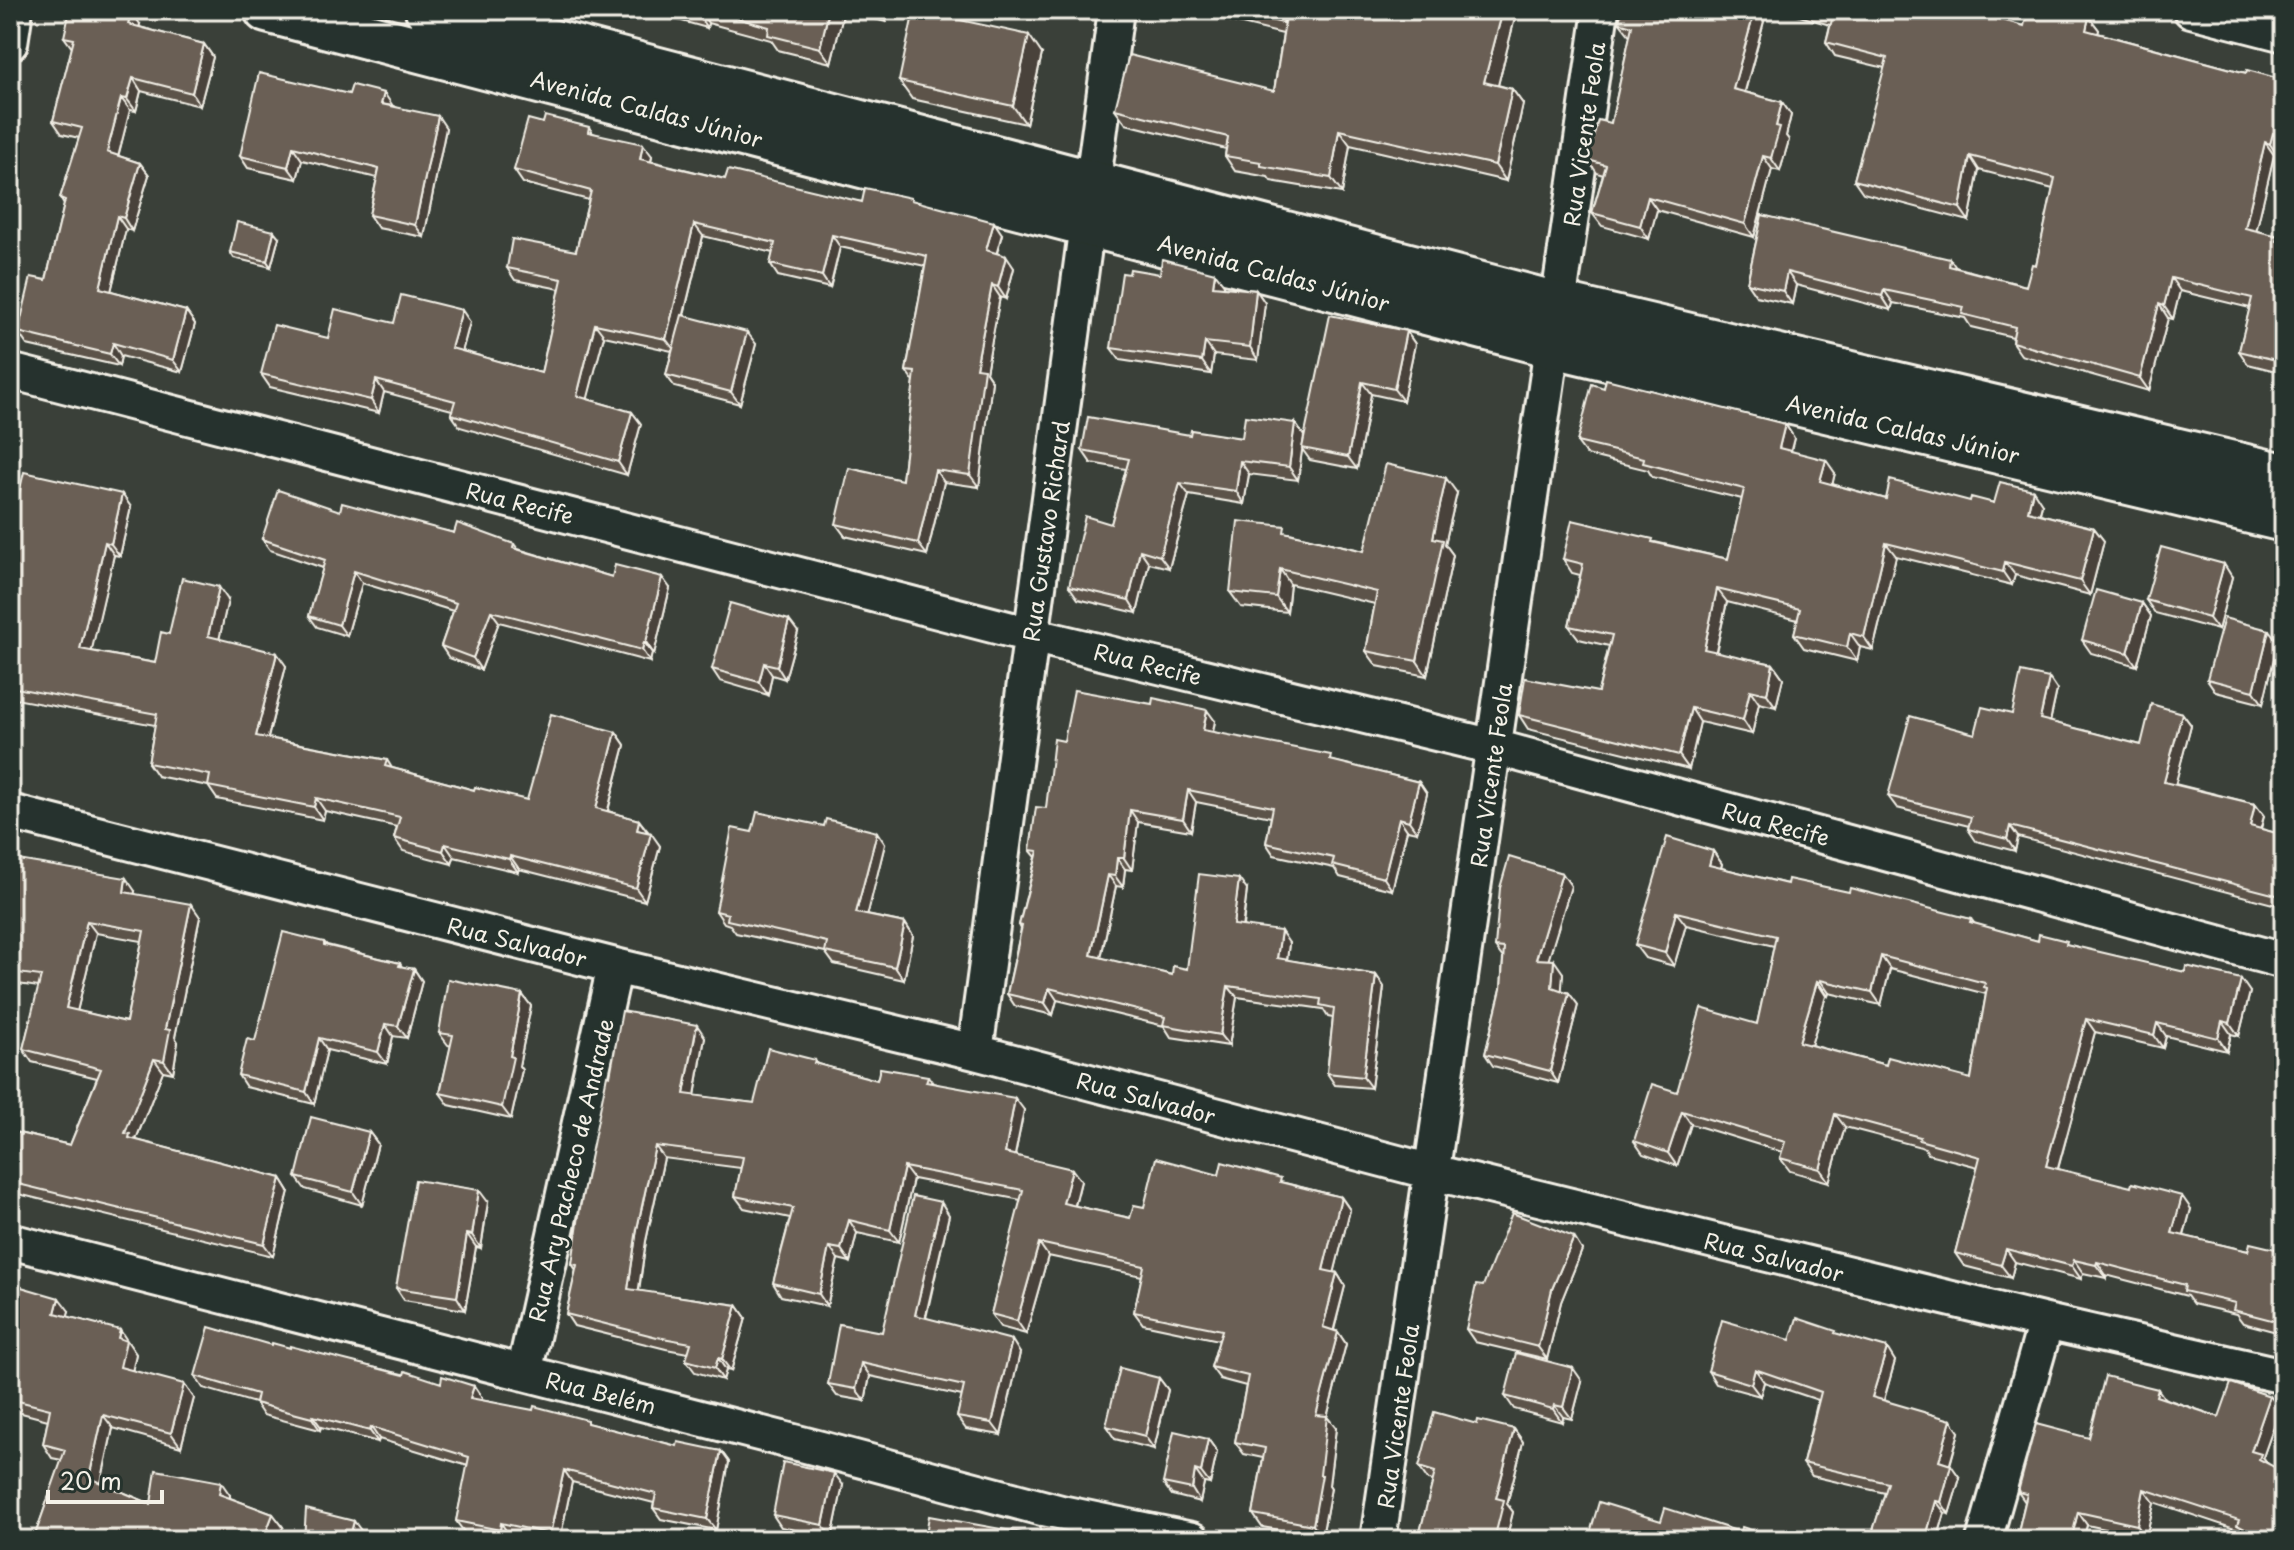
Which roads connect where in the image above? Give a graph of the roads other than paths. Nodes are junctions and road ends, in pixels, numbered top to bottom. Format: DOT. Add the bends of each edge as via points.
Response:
graph roads {
  1 [pos="15,10"];
  2 [pos="267,10"];
  3 [pos="428,10"];
  4 [pos="1116,10"];
  5 [pos="1601,10"];
  6 [pos="2191,10"];
  7 [pos="2284,34"];
  8 [pos="10,43"];
  9 [pos="1090,203"];
  10 [pos="1556,325"];
  11 [pos="10,371"];
  12 [pos="2284,476"];
  13 [pos="2284,519"];
  14 [pos="1031,635"];
  15 [pos="1494,747"];
  16 [pos="10,812"];
  17 [pos="2284,961"];
  18 [pos="615,966"];
  19 [pos="975,1052"];
  20 [pos="1432,1172"];
  21 [pos="10,1241"];
  22 [pos="2046,1322"];
  23 [pos="524,1373"];
  24 [pos="2284,1376"];
  25 [pos="1192,1540"];
  26 [pos="1378,1540"];
  27 [pos="1984,1540"];
  1 -- 8 [label="street"];
  2 -- 9 [label="main road, Avenida Caldas Júnior"];
  3 -- 9 [label="main road, Avenida Caldas Júnior"];
  4 -- 9 [label="street, Rua Gustavo Richard"];
  5 -- 10 [label="street, Rua Vicente Feola"];
  6 -- 7 [label="street"];
  9 -- 10 [label="main road, Avenida Caldas Júnior"];
  9 -- 14 [label="street, Rua Gustavo Richard"];
  10 -- 12 [label="main road, Avenida Caldas Júnior"];
  10 -- 13 [label="main road, Avenida Caldas Júnior"];
  10 -- 15 [label="street, Rua Vicente Feola"];
  11 -- 14 [label="street, Rua Recife"];
  14 -- 15 [label="street, Rua Recife"];
  14 -- 19 [label="street, Rua Gustavo Richard"];
  15 -- 17 [label="street, Rua Recife"];
  15 -- 20 [label="street, Rua Vicente Feola"];
  16 -- 18 [label="street, Rua Salvador"];
  18 -- 19 [label="street, Rua Salvador"];
  18 -- 23 [label="street, Rua Ary Pacheco de Andrade"];
  19 -- 20 [label="street, Rua Salvador"];
  20 -- 22 [label="street, Rua Salvador"];
  20 -- 26 [label="street, Rua Vicente Feola"];
  21 -- 23 [label="street, Rua Belém"];
  22 -- 24 [label="street, Rua Salvador"];
  22 -- 27 [label="street"];
  23 -- 25 [label="street, Rua Belém" via="1061,1513"];
}
